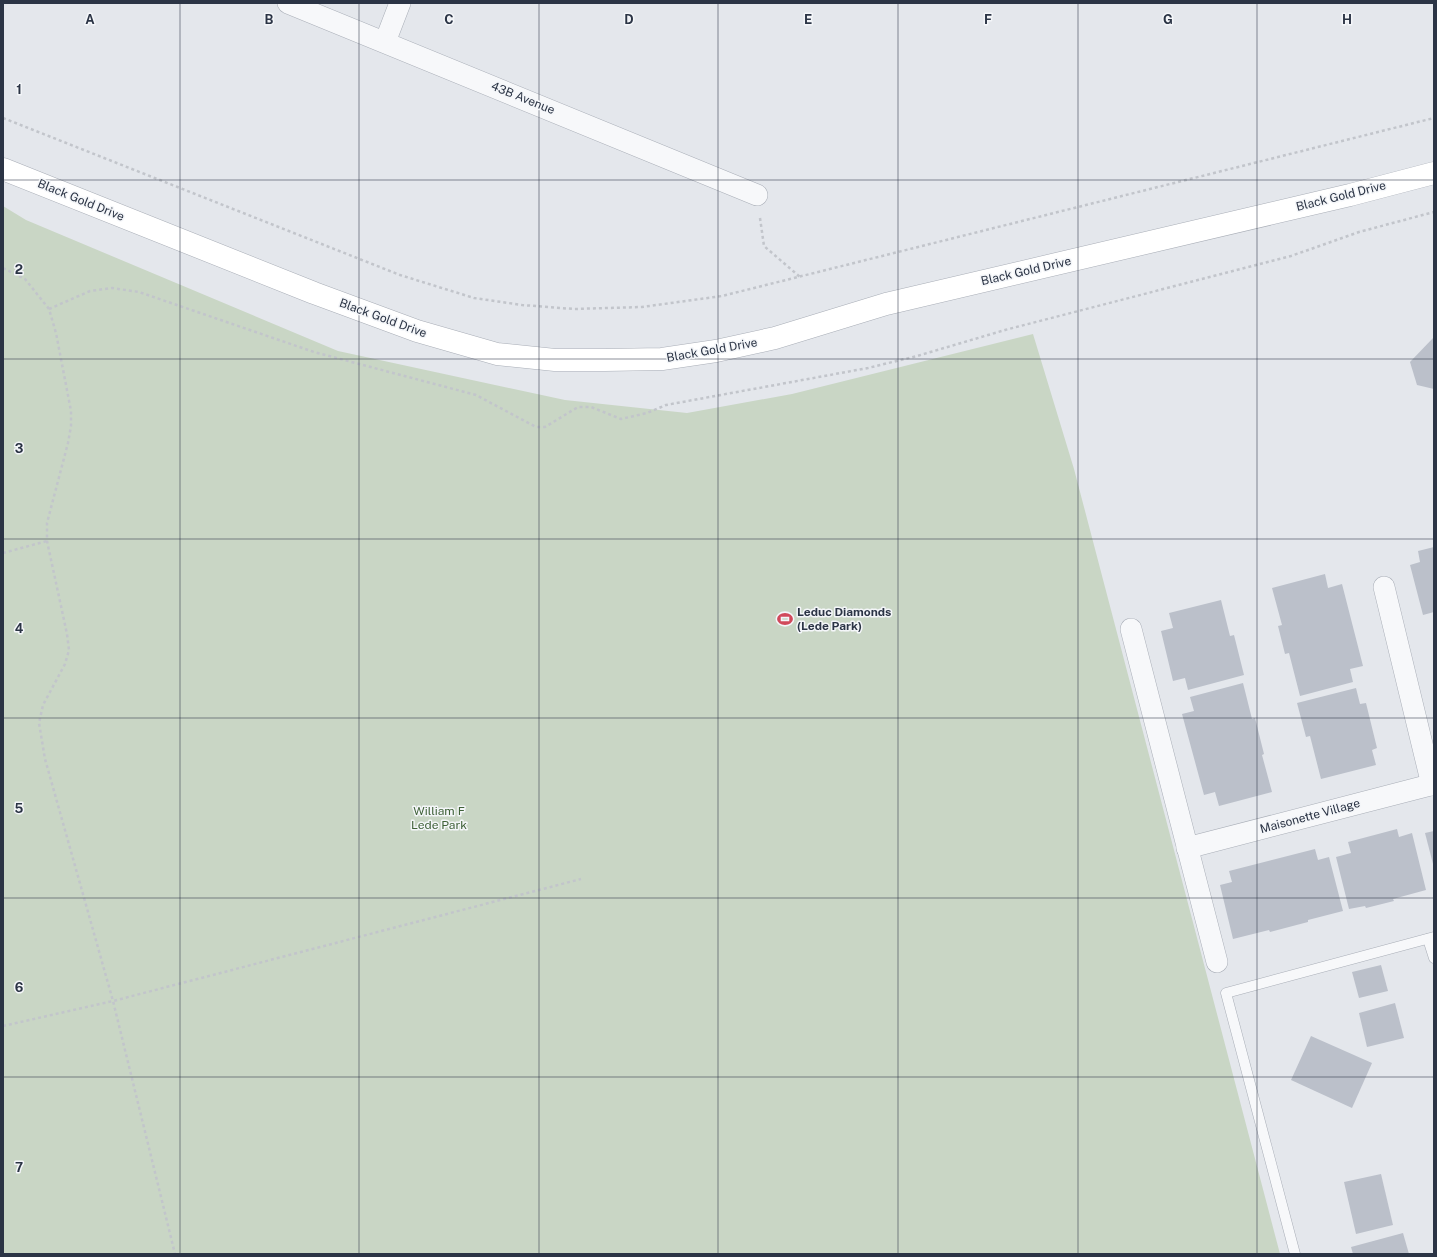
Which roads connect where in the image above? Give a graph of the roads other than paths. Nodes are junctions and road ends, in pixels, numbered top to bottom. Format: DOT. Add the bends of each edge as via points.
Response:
graph roads {
  1 [pos="288,3"];
  2 [pos="400,3"];
  3 [pos="385,42"];
  4 [pos="3,169"];
  5 [pos="1434,173"];
  6 [pos="757,195"];
  7 [pos="1384,587"];
  8 [pos="1131,629"];
  9 [pos="1433,784"];
  10 [pos="1187,848"];
  11 [pos="1431,938"];
  12 [pos="1434,958"];
  13 [pos="1217,962"];
  14 [pos="1295,1254"];
  1 -- 3 [label="street, 43B Avenue"];
  2 -- 3 [label="street"];
  3 -- 6 [label="street, 43B Avenue"];
  4 -- 5 [label="main road, Black Gold Drive" via="314,293 417,331 497,354 555,360 662,359 716,351 775,338 886,304"];
  7 -- 9 [label="street, Maisonette Village"];
  8 -- 10 [label="street"];
  9 -- 10 [label="street, Maisonette Village"];
  10 -- 13 [label="street"];
  11 -- 12 [label="lane"];
  11 -- 14 [label="lane" via="1226,993"];
}
